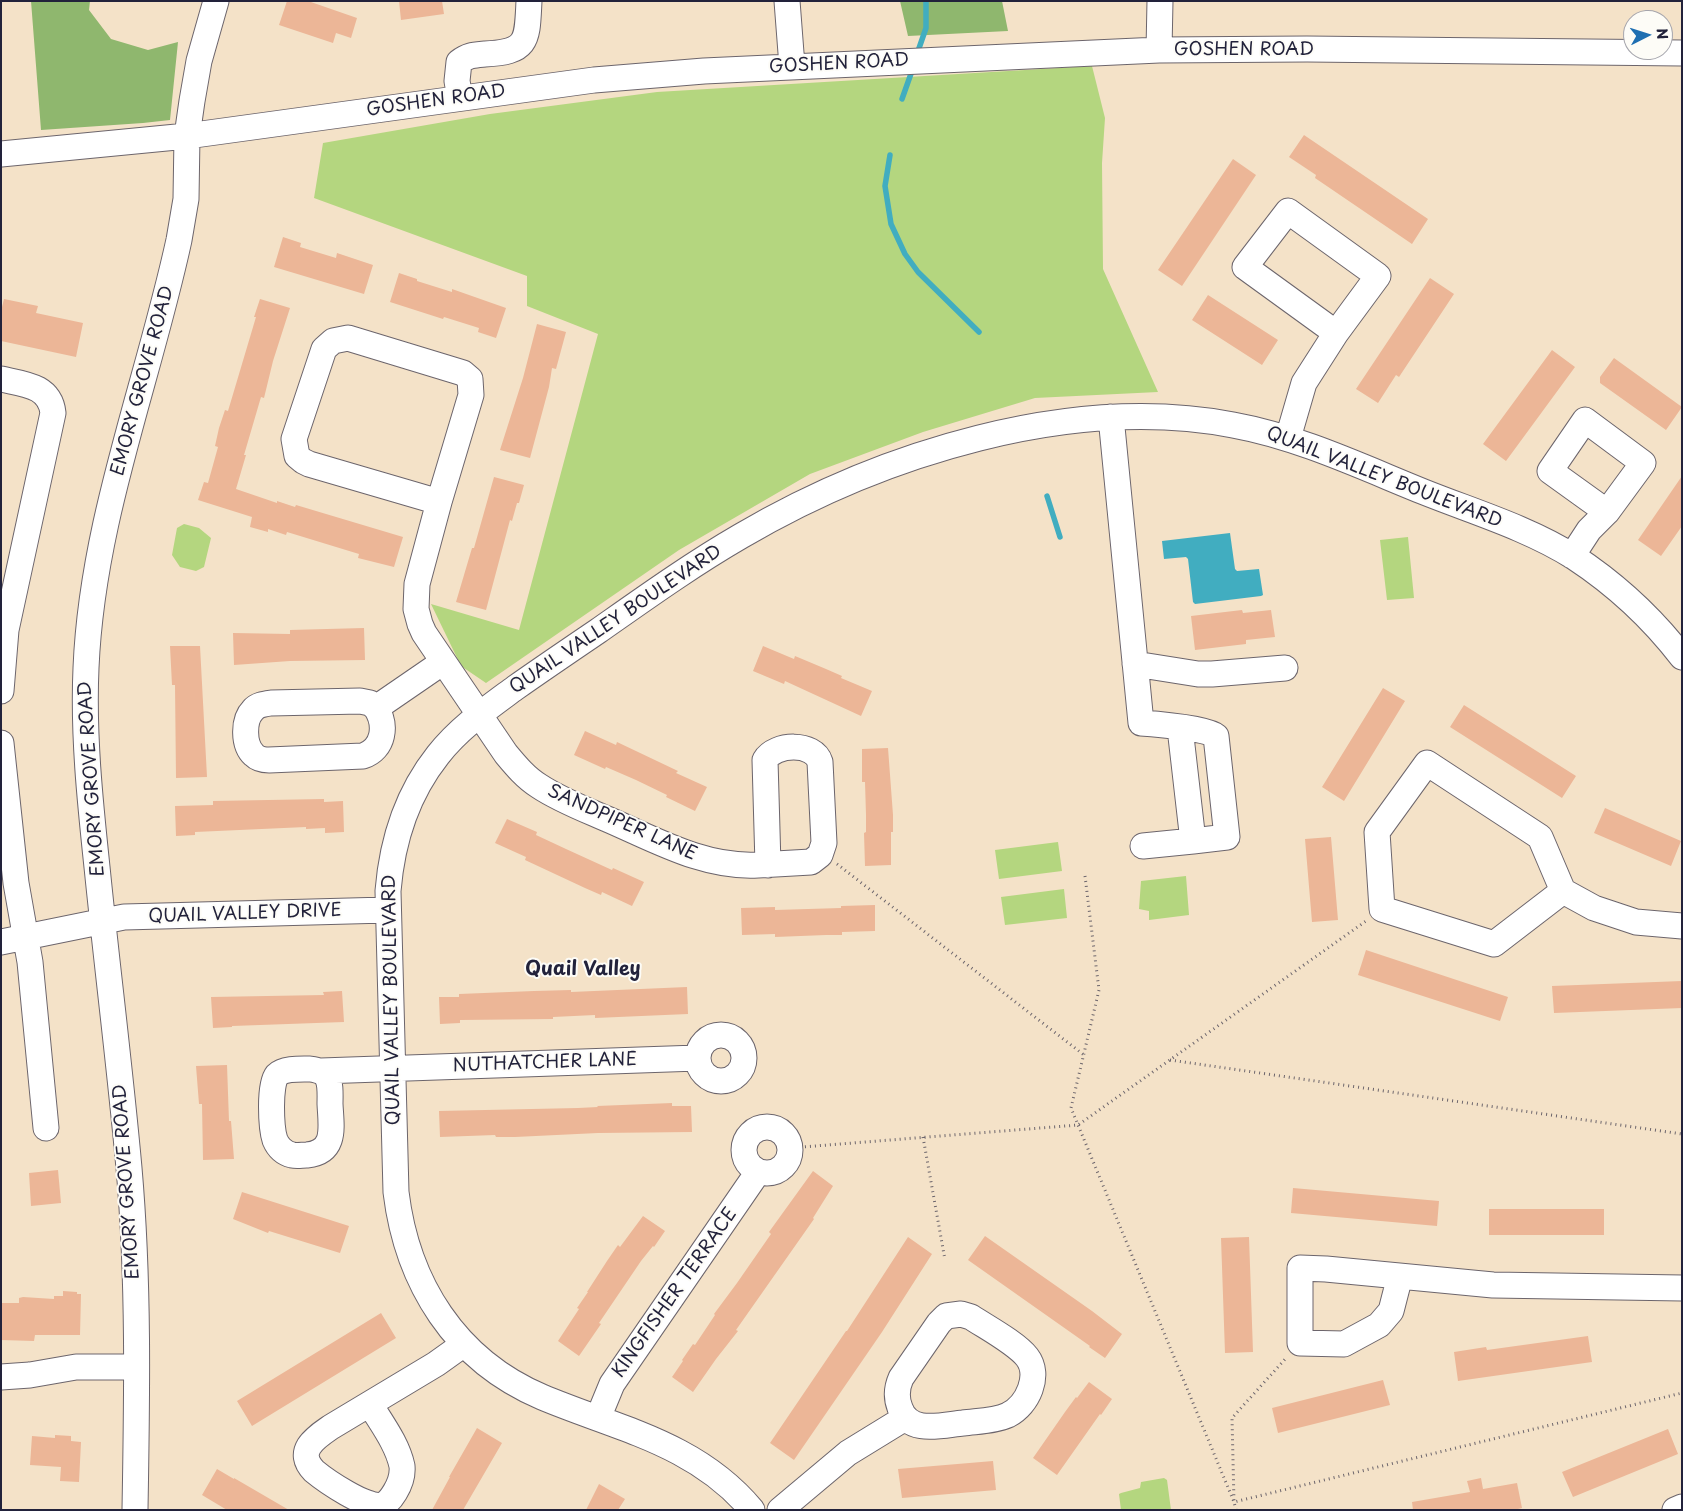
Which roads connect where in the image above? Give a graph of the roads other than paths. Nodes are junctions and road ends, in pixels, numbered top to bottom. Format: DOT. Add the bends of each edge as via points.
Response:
graph roads {
  1 [pos="216,1"];
  2 [pos="529,1"];
  3 [pos="787,1"];
  4 [pos="1160,1"];
  5 [pos="1160,50"];
  6 [pos="1682,54"];
  7 [pos="792,66"];
  8 [pos="460,98"];
  9 [pos="187,136"];
  10 [pos="1,154"];
  11 [pos="1336,333"];
  12 [pos="1,379"];
  13 [pos="1111,417"];
  14 [pos="1288,438"];
  15 [pos="439,502"];
  16 [pos="1607,512"];
  17 [pos="1572,556"];
  18 [pos="10,569"];
  19 [pos="1682,657"];
  20 [pos="443,662"];
  21 [pos="1135,664"];
  22 [pos="1285,668"];
  23 [pos="1,691"];
  24 [pos="376,708"];
  25 [pos="480,714"];
  26 [pos="1180,728"];
  27 [pos="1,743"];
  28 [pos="1193,841"];
  29 [pos="1144,846"];
  30 [pos="768,865"];
  31 [pos="1564,892"];
  32 [pos="387,910"];
  33 [pos="102,921"];
  34 [pos="1682,926"];
  35 [pos="26,936"];
  36 [pos="1,942"];
  37 [pos="698,1058"];
  38 [pos="392,1068"];
  39 [pos="321,1071"];
  40 [pos="46,1128"];
  41 [pos="758,1172"];
  42 [pos="1400,1276"];
  43 [pos="1682,1288"];
  44 [pos="464,1344"];
  45 [pos="136,1367"];
  46 [pos="1,1377"];
  47 [pos="370,1404"];
  48 [pos="598,1418"];
  49 [pos="905,1418"];
  50 [pos="1682,1507"];
  51 [pos="135,1510"];
  52 [pos="752,1510"];
  53 [pos="780,1510"];
  54 [pos="1675,1510"];
  1 -- 9 [label="street, EMORY GROVE ROAD" via="199,62"];
  2 -- 8 [label="street" via="528,32 523,43 497,54 467,55 459,62 457,81"];
  3 -- 7 [label="street"];
  4 -- 5 [label="street"];
  5 -- 6 [label="street, GOSHEN ROAD"];
  5 -- 7 [label="street, GOSHEN ROAD"];
  7 -- 8 [label="street, GOSHEN ROAD" via="630,76"];
  8 -- 9 [label="street, GOSHEN ROAD"];
  9 -- 10 [label="street, GOSHEN ROAD"];
  9 -- 33 [label="street, EMORY GROVE ROAD" via="186,199 180,240 106,518 87,643 88,761"];
  11 -- 11 [label="street" via="1378,276 1288,211 1245,268"];
  11 -- 14 [label="street" via="1304,383"];
  12 -- 18 [label="street" via="36,388 52,406 53,419"];
  13 -- 14 [label="street, QUAIL VALLEY BOULEVARD" via="1192,419"];
  13 -- 21 [label="street"];
  13 -- 25 [label="street, QUAIL VALLEY BOULEVARD" via="982,438 908,460 823,494 704,558"];
  14 -- 17 [label="street, QUAIL VALLEY BOULEVARD" via="1511,526"];
  15 -- 15 [label="street, SANDPIPER LANE" via="305,462 297,456 296,432 324,349 330,342 348,338 463,373 470,379 471,394"];
  15 -- 20 [label="street, SANDPIPER LANE" via="415,598 422,628"];
  16 -- 17 [label="street" via="1589,530"];
  17 -- 19 [label="street, QUAIL VALLEY BOULEVARD" via="1642,612"];
  18 -- 23 [label="street"];
  20 -- 24 [label="street"];
  20 -- 25 [label="street, SANDPIPER LANE"];
  21 -- 22 [label="street" via="1198,674"];
  21 -- 26 [label="street" via="1141,723"];
  24 -- 24 [label="street" via="360,701 262,705 253,709 247,719 248,746 256,757 268,760 363,756 374,750 380,741 382,725"];
  25 -- 30 [label="street, SANDPIPER LANE" via="519,770 548,792 697,857 734,865"];
  25 -- 32 [label="street, QUAIL VALLEY BOULEVARD" via="436,757 408,806 392,857"];
  26 -- 28 [label="street"];
  26 -- 28 [label="street" via="1213,734 1218,743 1227,837"];
  27 -- 35 [label="street" via="16,883"];
  28 -- 29 [label="street"];
  30 -- 30 [label="street, SANDPIPER LANE" via="811,862 822,852 819,758 805,748 778,750 769,754 765,762"];
  31 -- 31 [label="street" via="1494,944 1382,909 1377,832 1427,763 1540,837"];
  31 -- 34 [label="street" via="1594,908 1636,922"];
  32 -- 33 [label="street, QUAIL VALLEY DRIVE" via="134,917"];
  32 -- 38 [label="street, QUAIL VALLEY BOULEVARD"];
  33 -- 35 [label="street, QUAIL VALLEY DRIVE"];
  33 -- 45 [label="street, EMORY GROVE ROAD" via="130,1181"];
  35 -- 36 [label="street, QUAIL VALLEY DRIVE"];
  35 -- 40 [label="street"];
  37 -- 38 [label="street, NUTHATCHER LANE"];
  38 -- 39 [label="street, NUTHATCHER LANE"];
  38 -- 44 [label="street, QUAIL VALLEY BOULEVARD" via="396,1192 402,1232 427,1295"];
  41 -- 41 [label="street" via="772,1173 788,1160 790,1148 785,1136 772,1128 761,1128 746,1142 744,1152 749,1164"];
  41 -- 48 [label="street, KINGFISHER TERRACE" via="612,1384"];
  42 -- 42 [label="street" via="1300,1268 1300,1343 1344,1344 1378,1325 1391,1311"];
  42 -- 43 [label="street" via="1493,1285"];
  44 -- 47 [label="street"];
  44 -- 48 [label="street, QUAIL VALLEY BOULEVARD" via="513,1383"];
  45 -- 46 [label="street" via="76,1367"];
  45 -- 51 [label="street, EMORY GROVE ROAD"];
  48 -- 52 [label="street, QUAIL VALLEY BOULEVARD" via="665,1444 696,1461 728,1485"];
  49 -- 49 [label="street" via="898,1403 901,1378 946,1316 961,1314 970,1317 1029,1360 1032,1387 1017,1409 1008,1415 991,1420 929,1426 912,1423"];
  49 -- 53 [label="street" via="848,1453"];
  50 -- 54 [label="street"];
}
